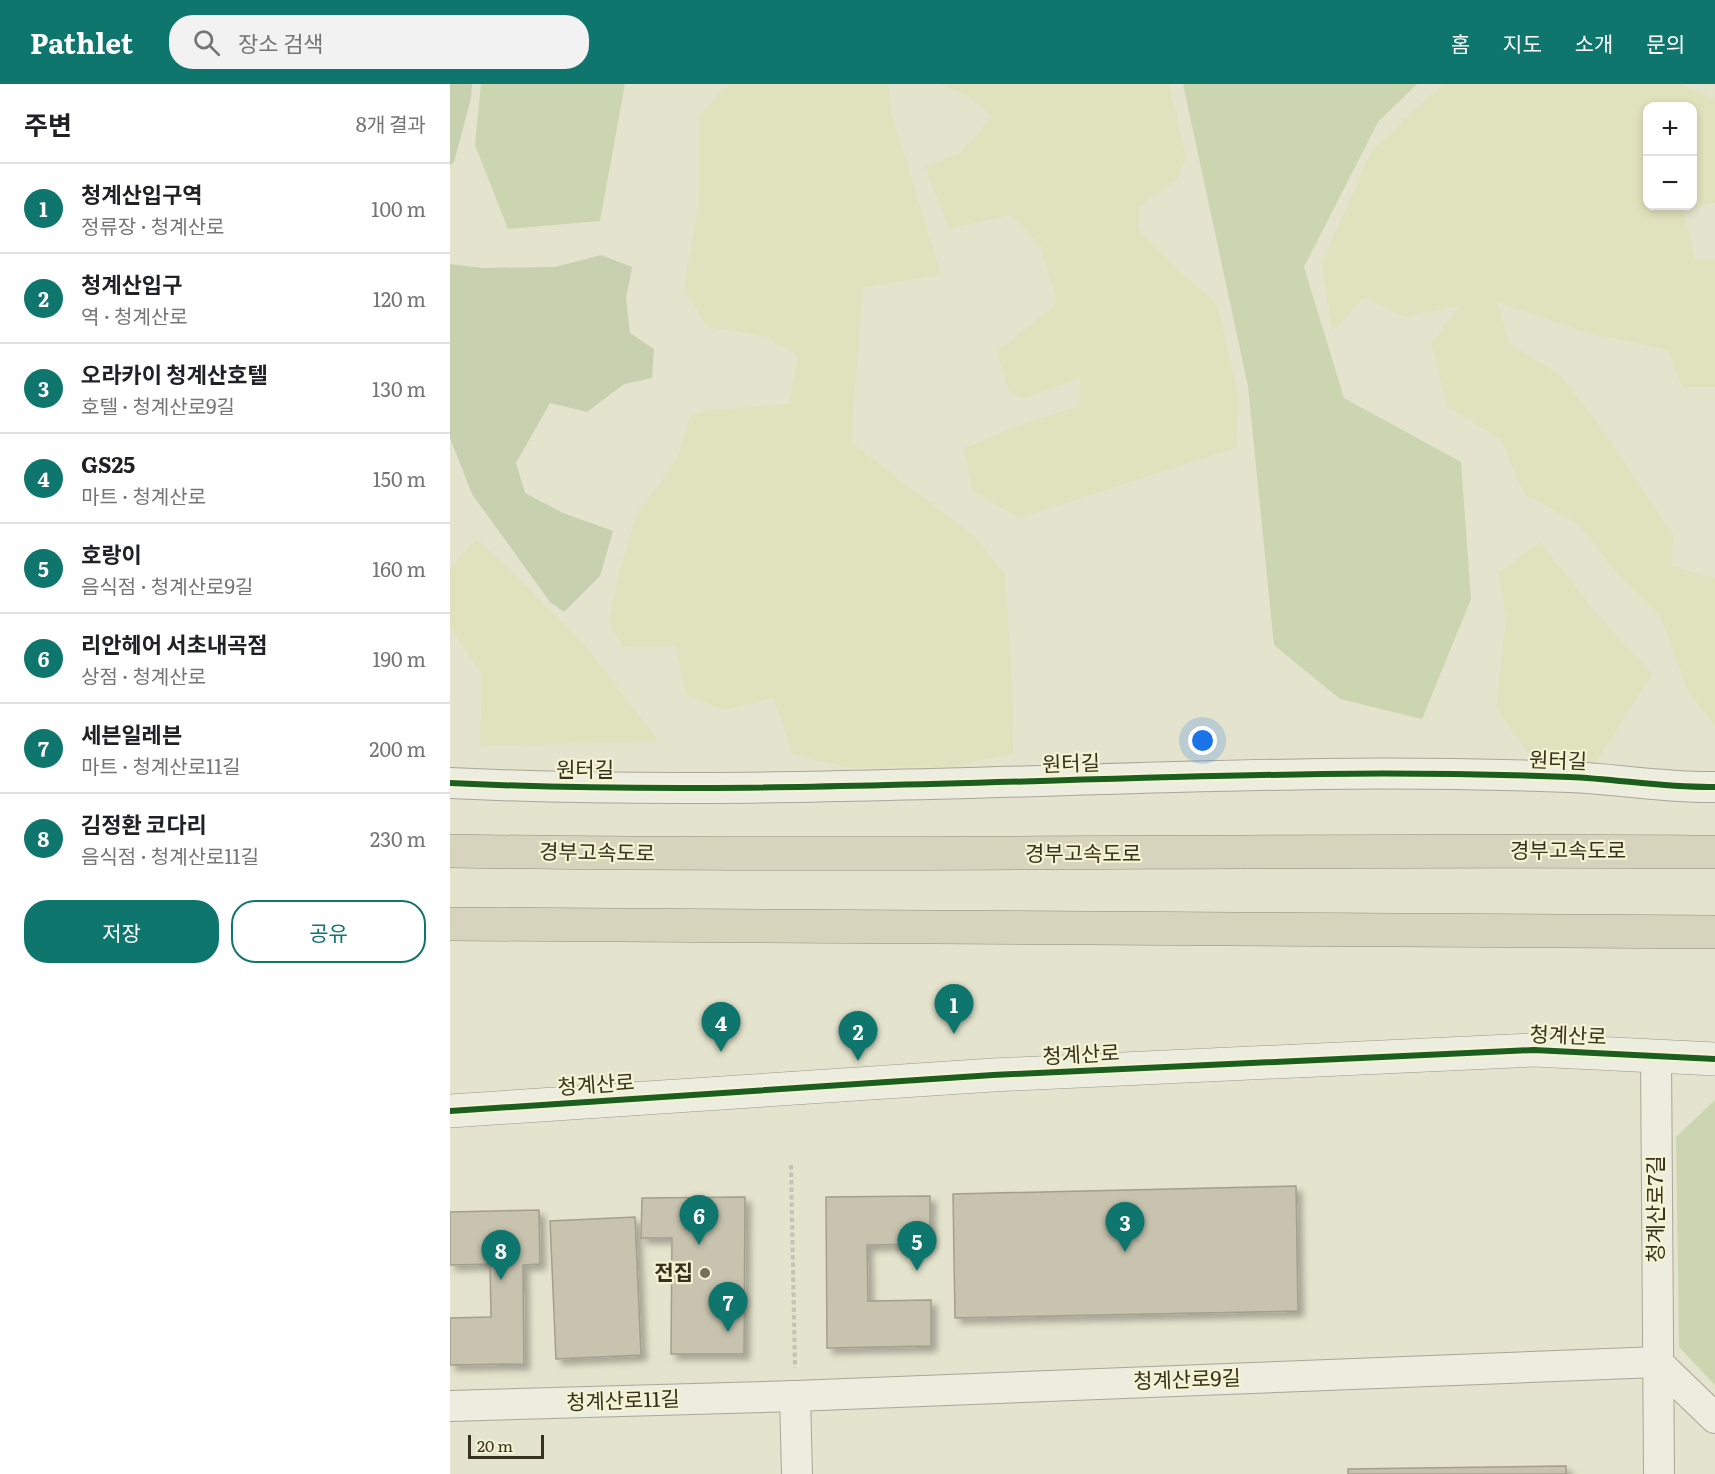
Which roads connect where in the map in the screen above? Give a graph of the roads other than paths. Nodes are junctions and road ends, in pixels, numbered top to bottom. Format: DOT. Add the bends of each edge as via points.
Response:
graph roads {
  1 [pos="450,783"];
  2 [pos="1703,787"];
  3 [pos="450,851"];
  4 [pos="1715,852"];
  5 [pos="450,924"];
  6 [pos="1715,932"];
  7 [pos="1656,1056"];
  8 [pos="1715,1059"];
  9 [pos="450,1111"];
  10 [pos="1657,1362"];
  11 [pos="795,1396"];
  12 [pos="450,1406"];
  13 [pos="1715,1418"];
  14 [pos="797,1474"];
  15 [pos="1659,1474"];
  1 -- 2 [label="street, 원터길" via="833,787 1323,774 1570,777"];
  3 -- 4 [label="highway, 경부고속도로" via="1052,855"];
  5 -- 6 [label="highway"];
  7 -- 8 [label="street, 청계산로"];
  7 -- 9 [label="street, 청계산로" via="1510,1051 993,1075"];
  7 -- 10 [label="street, 청계산로7길"];
  10 -- 11 [label="street, 청계산로9길"];
  10 -- 13 [label="street"];
  10 -- 15 [label="street, 청계산로7길"];
  11 -- 12 [label="street, 청계산로11길"];
  11 -- 14 [label="street"];
}
